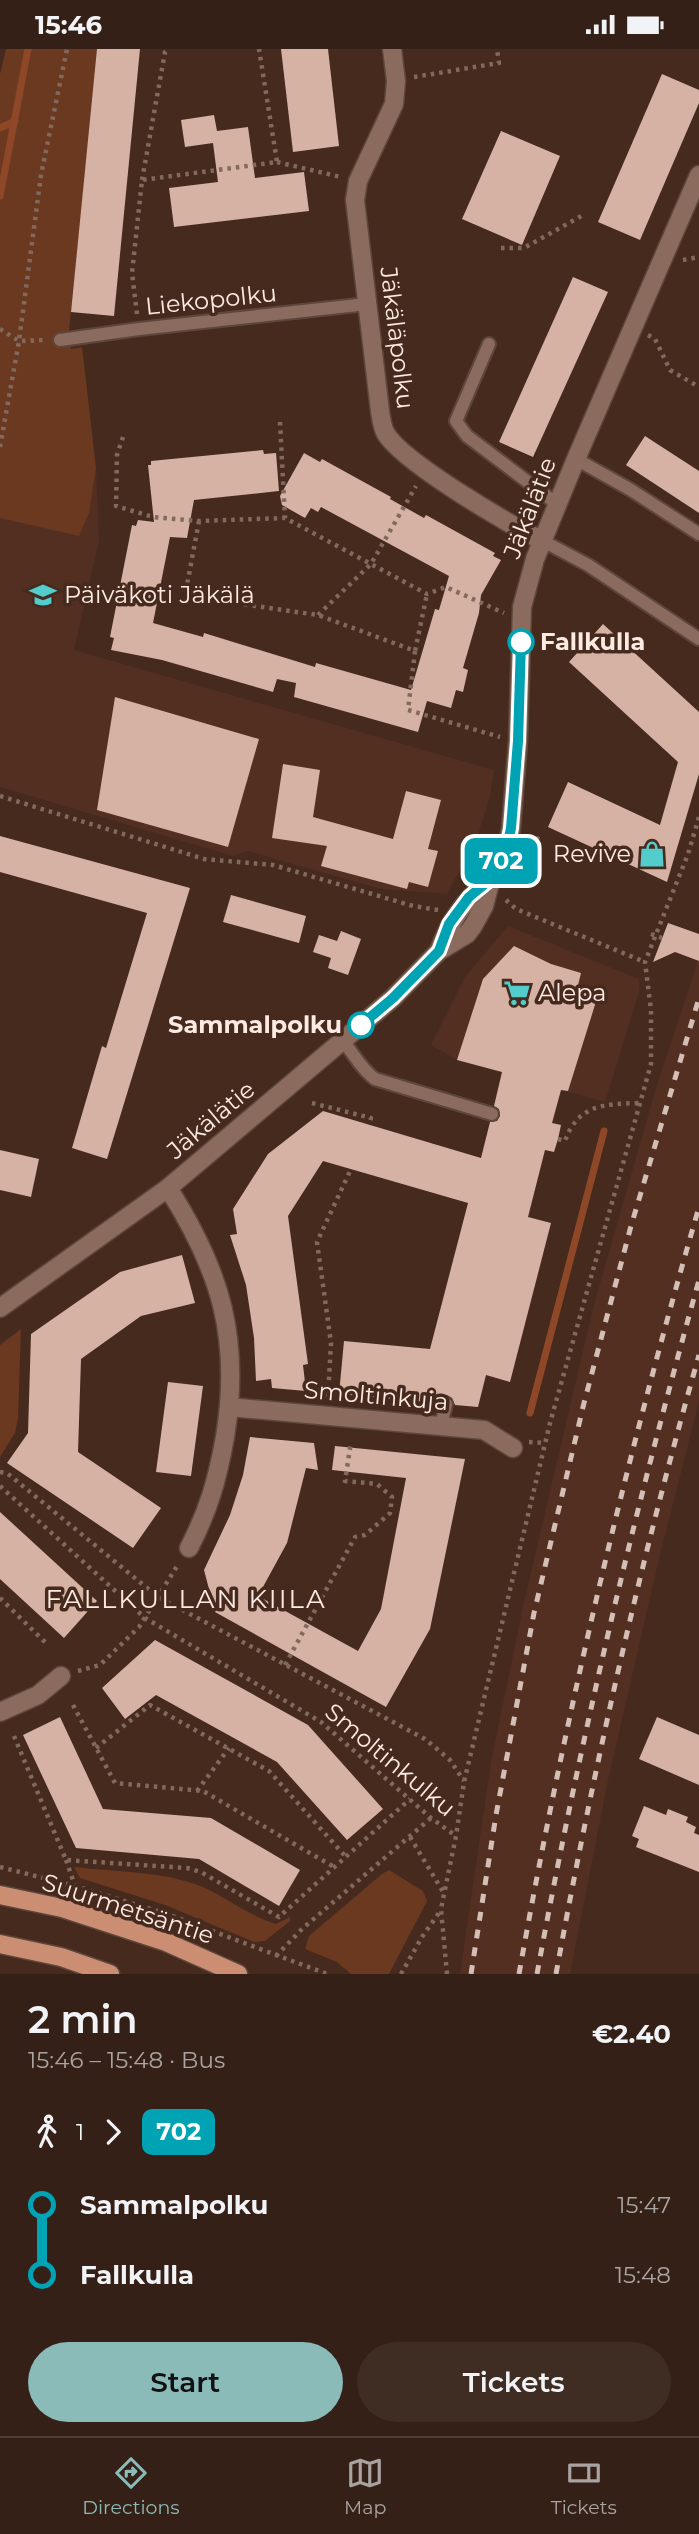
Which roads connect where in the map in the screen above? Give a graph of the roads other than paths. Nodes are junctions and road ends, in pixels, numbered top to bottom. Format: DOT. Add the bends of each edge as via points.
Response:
graph roads {
  1 [pos="391,49"];
  2 [pos="699,175"];
  3 [pos="367,304"];
  4 [pos="60,340"];
  5 [pos="489,344"];
  6 [pos="576,459"];
  7 [pos="557,504"];
  8 [pos="699,534"];
  9 [pos="542,541"];
  10 [pos="699,639"];
  11 [pos="343,1041"];
  12 [pos="492,1114"];
  13 [pos="168,1188"];
  14 [pos="0,1308"];
  15 [pos="446,1404"];
  16 [pos="229,1408"];
  17 [pos="440,1426"];
  18 [pos="513,1448"];
  19 [pos="189,1548"];
  20 [pos="61,1676"];
  21 [pos="0,1712"];
  22 [pos="0,1895"];
  23 [pos="0,1944"];
  24 [pos="110,1974"];
  25 [pos="238,1974"];
  1 -- 3 [label="street, Jäkäläpolku" via="394,104 358,181 355,200"];
  2 -- 6 [label="street, Jäkälätie"];
  3 -- 4 [label="lane, Liekopolku"];
  3 -- 9 [label="street, Jäkäläpolku" via="385,433 426,470"];
  5 -- 7 [label="lane" via="456,421 467,436"];
  6 -- 7 [label="street, Jäkälätie"];
  6 -- 8 [label="lane"];
  7 -- 9 [label="street, Jäkälätie"];
  9 -- 10 [label="lane, Jäkäläpolku" via="588,565"];
  9 -- 11 [label="street, Jäkälätie" via="522,607 518,741 506,853 467,935 439,951"];
  11 -- 12 [label="lane" via="375,1079"];
  11 -- 13 [label="street, Jäkälätie"];
  13 -- 14 [label="street, Jäkälätie"];
  13 -- 16 [label="street" via="207,1259 220,1294 232,1360"];
  15 -- 17 [label="lane"];
  16 -- 17 [label="street, Smoltinkuja"];
  16 -- 19 [label="street" via="207,1513"];
  17 -- 18 [label="street, Smoltinkuja" via="484,1430"];
  20 -- 21 [label="street" via="38,1695"];
  22 -- 25 [label="main road, Suurmetsäntie" via="62,1908 153,1938"];
  23 -- 24 [label="main road"];
}
